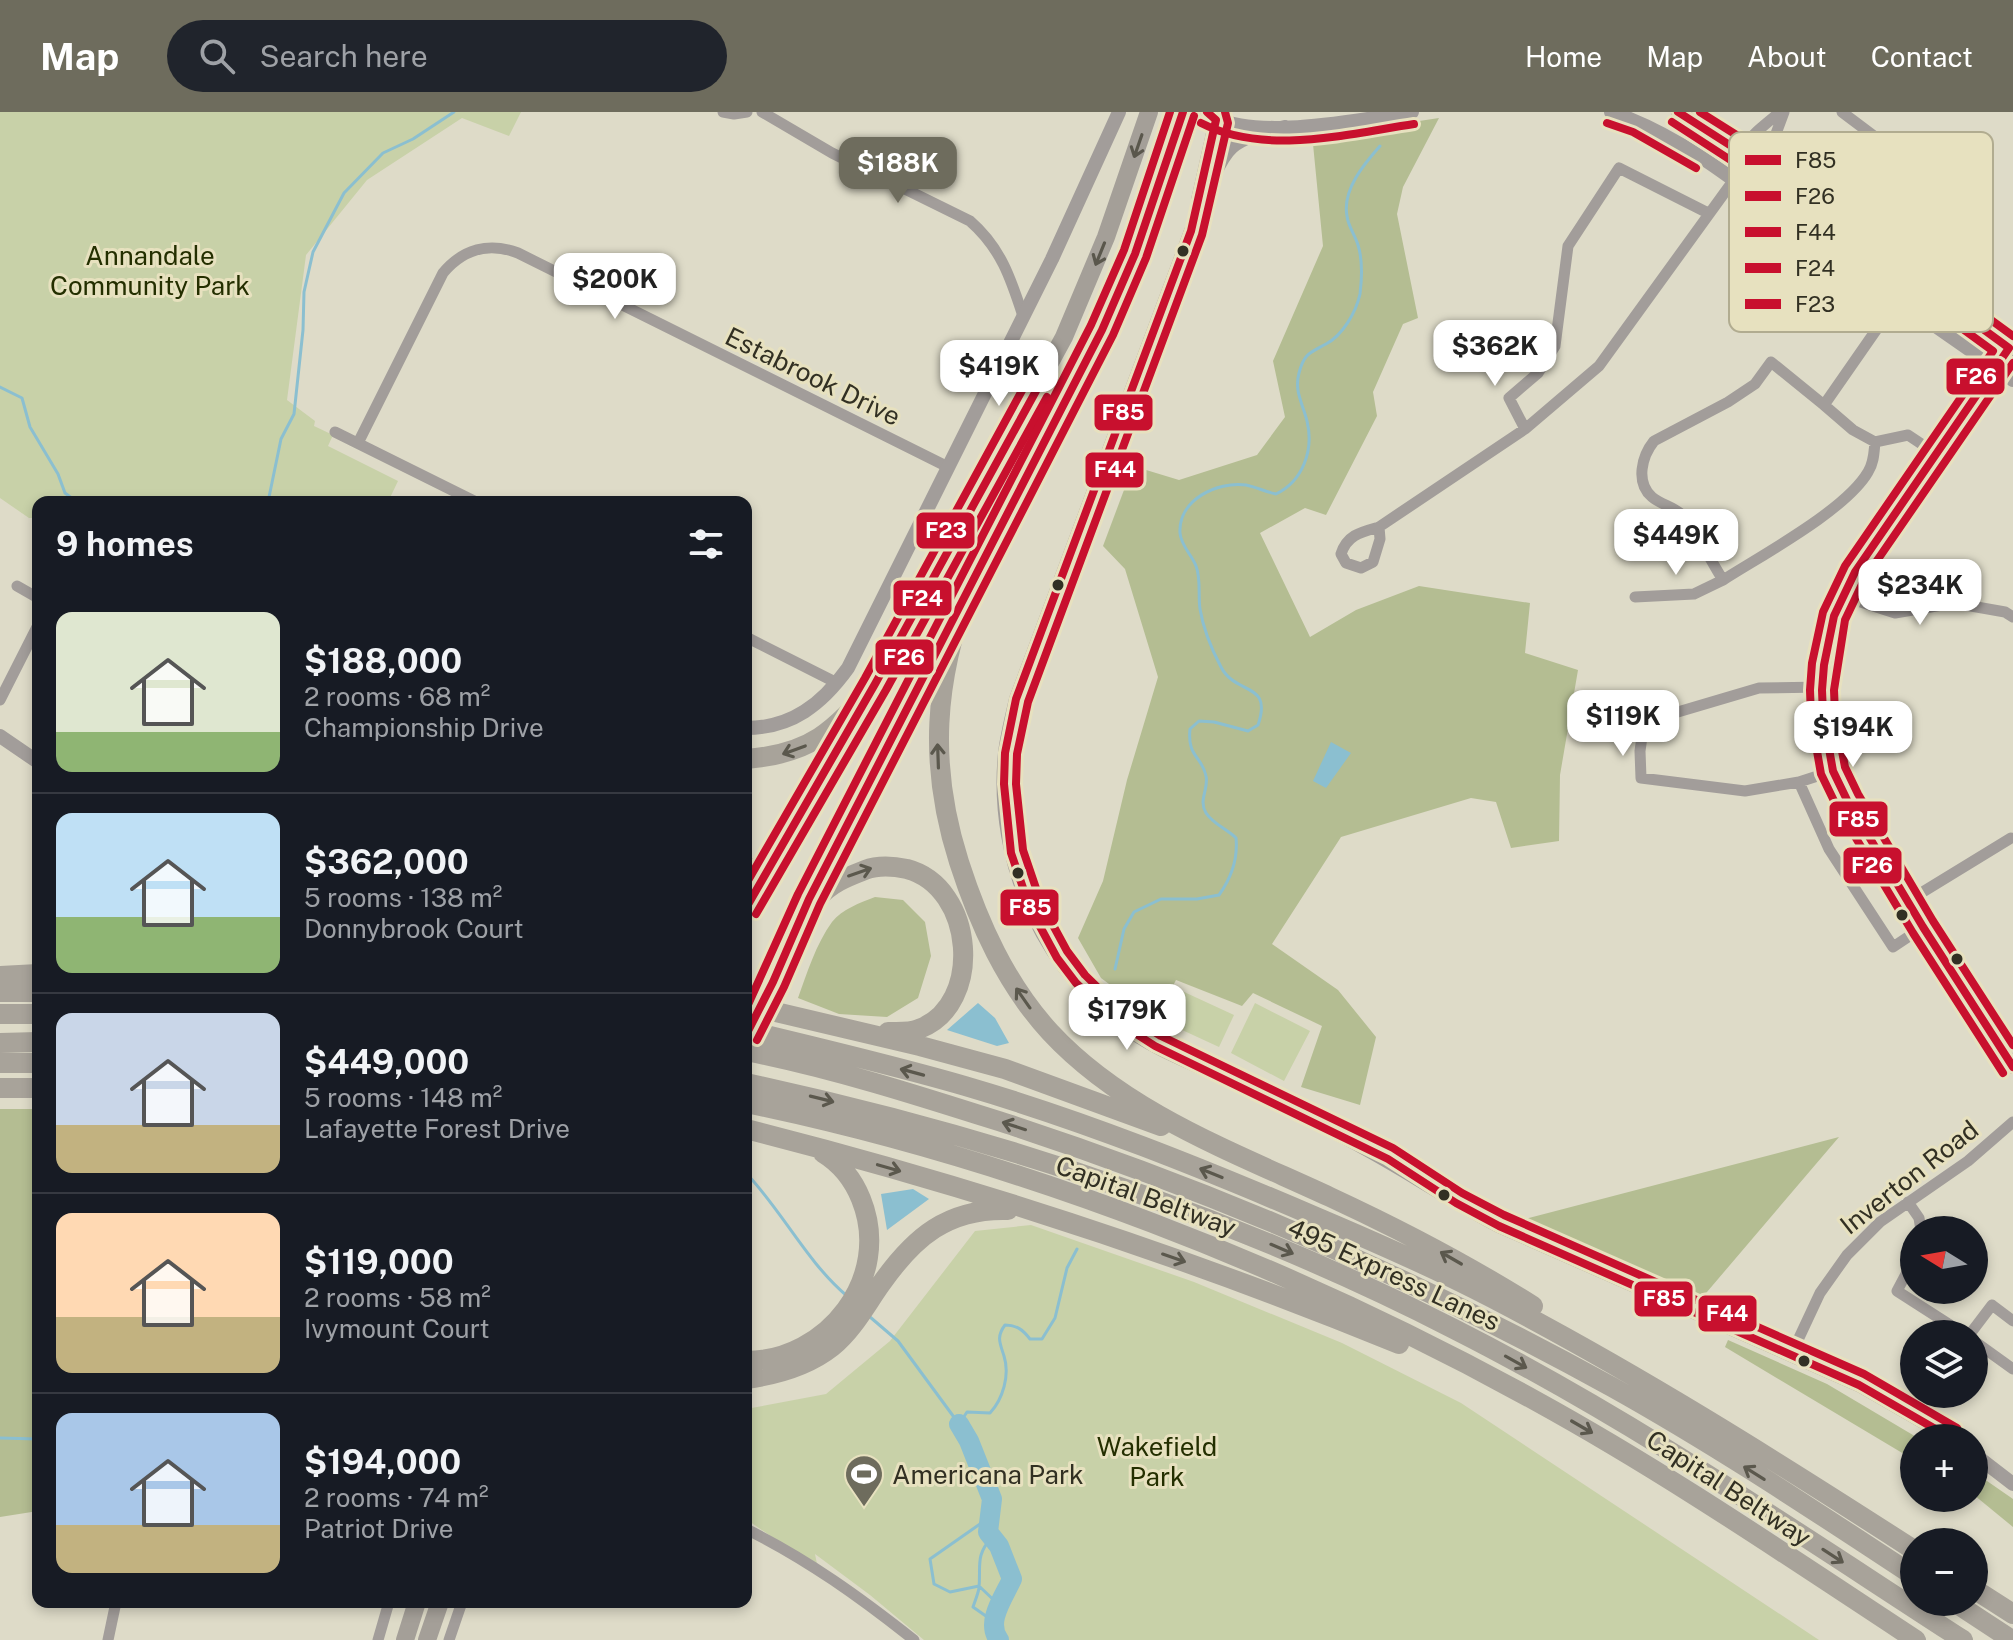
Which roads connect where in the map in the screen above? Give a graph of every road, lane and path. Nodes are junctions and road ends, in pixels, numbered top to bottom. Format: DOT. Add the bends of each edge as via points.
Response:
graph roads {
  1 [pos="723,112"];
  2 [pos="747,112"];
  3 [pos="762,112"];
  4 [pos="1119,112"];
  5 [pos="1149,112"];
  6 [pos="1183,112"];
  7 [pos="1412,112"];
  8 [pos="1611,112"];
  9 [pos="1678,112"];
  10 [pos="1782,112"];
  11 [pos="1842,112"];
  12 [pos="1211,116"];
  13 [pos="1285,127"];
  14 [pos="1758,132"];
  15 [pos="1775,132"];
  16 [pos="1869,132"];
  17 [pos="1729,145"];
  18 [pos="1729,178"];
  19 [pos="1729,186"];
  20 [pos="1708,213"];
  21 [pos="1191,231"];
  22 [pos="1023,316"];
  23 [pos="1875,332"];
  24 [pos="1944,332"];
  25 [pos="1986,332"];
  26 [pos="2011,350"];
  27 [pos="1996,368"];
  28 [pos="2013,380"];
  29 [pos="1824,405"];
  30 [pos="1525,429"];
  31 [pos="335,432"];
  32 [pos="1875,442"];
  33 [pos="358,443"];
  34 [pos="1935,453"];
  35 [pos="948,467"];
  36 [pos="464,496"];
  37 [pos="1379,527"];
  38 [pos="1723,580"];
  39 [pos="970,585"];
  40 [pos="17,586"];
  41 [pos="32,595"];
  42 [pos="1842,596"];
  43 [pos="1635,597"];
  44 [pos="2013,617"];
  45 [pos="32,637"];
  46 [pos="752,640"];
  47 [pos="837,683"];
  48 [pos="875,684"];
  49 [pos="1823,687"];
  50 [pos="0,700"];
  51 [pos="752,728"];
  52 [pos="0,736"];
  53 [pos="32,758"];
  54 [pos="752,758"];
  55 [pos="1833,771"];
  56 [pos="1799,782"];
  57 [pos="2011,838"];
  58 [pos="752,898"];
  59 [pos="1908,901"];
  60 [pos="1923,927"];
  61 [pos="790,946"];
  62 [pos="32,974"];
  63 [pos="0,976"];
  64 [pos="0,992"];
  65 [pos="32,992"];
  66 [pos="752,1006"];
  67 [pos="0,1014"];
  68 [pos="32,1014"];
  69 [pos="752,1022"];
  70 [pos="845,1028"];
  71 [pos="752,1034"];
  72 [pos="32,1042"];
  73 [pos="0,1043"];
  74 [pos="752,1053"];
  75 [pos="0,1063"];
  76 [pos="32,1063"];
  77 [pos="2013,1067"];
  78 [pos="752,1084"];
  79 [pos="0,1088"];
  80 [pos="32,1088"];
  81 [pos="752,1105"];
  82 [pos="2012,1124"];
  83 [pos="752,1130"];
  84 [pos="1192,1133"];
  85 [pos="787,1139"];
  86 [pos="1908,1202"];
  87 [pos="1918,1216"];
  88 [pos="1100,1233"];
  89 [pos="1918,1304"];
  90 [pos="1944,1320"];
  91 [pos="1979,1320"];
  92 [pos="2013,1321"];
  93 [pos="826,1342"];
  94 [pos="1988,1351"];
  95 [pos="1791,1355"];
  96 [pos="752,1361"];
  97 [pos="2013,1369"];
  98 [pos="752,1378"];
  99 [pos="1536,1401"];
  100 [pos="1683,1404"];
  101 [pos="1927,1424"];
  102 [pos="1988,1465"];
  103 [pos="2013,1484"];
  104 [pos="752,1532"];
  105 [pos="1900,1541"];
  106 [pos="1900,1567"];
  107 [pos="1988,1598"];
  108 [pos="115,1608"];
  109 [pos="387,1608"];
  110 [pos="415,1608"];
  111 [pos="438,1608"];
  112 [pos="460,1608"];
  113 [pos="2013,1614"];
  114 [pos="1975,1616"];
  115 [pos="108,1640"];
  116 [pos="378,1640"];
  117 [pos="405,1640"];
  118 [pos="427,1640"];
  119 [pos="449,1640"];
  120 [pos="914,1640"];
  121 [pos="1916,1640"];
  122 [pos="1963,1640"];
  123 [pos="2012,1640"];
  1 -- 2 [label="street"];
  3 -- 22 [label="street" via="970,221 1003,259"];
  4 -- 22 [label="street"];
  5 -- 48 [label="main road, one-way" via="1064,337"];
  6 -- 39 [label="main road" via="1108,318"];
  7 -- 13 [label="street"];
  8 -- 18 [label="street" via="1665,136"];
  9 -- 17 [label="street"];
  10 -- 14 [label="street"];
  10 -- 15 [label="street"];
  11 -- 16 [label="street"];
  12 -- 13 [label="street" via="1262,129"];
  12 -- 21 [label="street"];
  13 -- 21 [label="street" via="1231,148"];
  19 -- 20 [label="street"];
  20 -- 30 [label="street" via="1599,366"];
  20 -- 30 [label="street" via="1619,168 1568,246 1555,346 1538,373 1509,398"];
  21 -- 95 [label="street" via="1036,643 1009,730 1004,784 1010,845 1042,934 1096,1004 1155,1046 1388,1159 1499,1226"];
  22 -- 35 [label="street"];
  23 -- 29 [label="street"];
  24 -- 27 [label="street"];
  25 -- 26 [label="street"];
  26 -- 27 [label="street"];
  27 -- 28 [label="street"];
  27 -- 34 [label="street"];
  29 -- 32 [label="street"];
  29 -- 38 [label="street" via="1771,362 1755,384 1649,448 1641,466 1648,491 1682,514"];
  30 -- 37 [label="street"];
  31 -- 33 [label="street"];
  32 -- 34 [label="street" via="1908,435"];
  32 -- 38 [label="street" via="1869,472 1847,499"];
  33 -- 35 [label="street, Estabrook Drive" via="443,273 471,251 496,247 518,253"];
  33 -- 36 [label="street"];
  34 -- 42 [label="street"];
  35 -- 47 [label="street"];
  38 -- 43 [label="street" via="1694,594"];
  39 -- 61 [label="main road"];
  84 -- 39 [label="highway, one-way" via="1122,1093 1050,1032 995,954 966,883 944,806 937,740 943,677"];
  40 -- 41 [label="street"];
  42 -- 44 [label="street" via="1895,613 1954,603"];
  42 -- 49 [label="street" via="1828,640"];
  45 -- 50 [label="street"];
  46 -- 47 [label="street"];
  47 -- 51 [label="street" via="792,720"];
  48 -- 54 [label="highway, one-way" via="825,735 786,754"];
  48 -- 58 [label="main road"];
  49 -- 55 [label="street"];
  49 -- 56 [label="street" via="1759,688 1644,722 1641,778 1745,791"];
  52 -- 53 [label="street"];
  55 -- 56 [label="street"];
  55 -- 59 [label="street"];
  56 -- 60 [label="street" via="1829,849 1893,947"];
  57 -- 59 [label="street"];
  59 -- 60 [label="street"];
  60 -- 77 [label="street"];
  61 -- 69 [label="main road, bridge"];
  61 -- 70 [label="highway, one-way" via="817,899 840,880 872,867 916,872 947,898 964,941 963,967 945,1009 917,1030"];
  62 -- 63 [label="highway"];
  64 -- 65 [label="highway"];
  66 -- 70 [label="highway"];
  67 -- 68 [label="highway"];
  70 -- 84 [label="highway" via="1005,1069"];
  100 -- 71 [label="highway, Capital Beltway, one-way" via="1489,1296 1198,1168 967,1087"];
  72 -- 73 [label="highway"];
  106 -- 74 [label="highway, 495 Express Lanes, one-way" via="1636,1401 1499,1327 1346,1254 1181,1185 1051,1139 901,1091"];
  75 -- 76 [label="highway"];
  78 -- 122 [label="highway, 495 Express Lanes, one-way" via="1046,1161 1197,1214 1343,1274 1644,1434"];
  79 -- 80 [label="highway"];
  81 -- 99 [label="highway, Capital Beltway" via="922,1148 1113,1209 1337,1301"];
  82 -- 86 [label="street, Inverton Road"];
  83 -- 85 [label="highway"];
  100 -- 84 [label="highway, one-way" via="1436,1249"];
  85 -- 88 [label="highway, one-way"];
  85 -- 93 [label="highway" via="825,1154 849,1176 868,1223 869,1258 858,1291"];
  86 -- 87 [label="street"];
  86 -- 95 [label="street, Inverton Road" via="1866,1234 1832,1274"];
  88 -- 93 [label="highway" via="1024,1212 988,1210 933,1227 882,1283 855,1324"];
  88 -- 99 [label="highway, one-way" via="1292,1301"];
  89 -- 90 [label="street"];
  91 -- 92 [label="street" via="1992,1305"];
  93 -- 96 [label="highway" via="778,1359"];
  93 -- 98 [label="highway" via="811,1360"];
  94 -- 97 [label="street"];
  95 -- 101 [label="street" via="1859,1385"];
  99 -- 121 [label="highway, Capital Beltway, one-way" via="1652,1469"];
  100 -- 105 [label="highway, Capital Beltway"];
  102 -- 103 [label="street"];
  104 -- 120 [label="street" via="860,1597"];
  107 -- 113 [label="highway"];
  108 -- 115 [label="street"];
  109 -- 116 [label="street"];
  110 -- 117 [label="main road"];
  111 -- 118 [label="main road"];
  112 -- 119 [label="street"];
  114 -- 123 [label="highway"];
}
